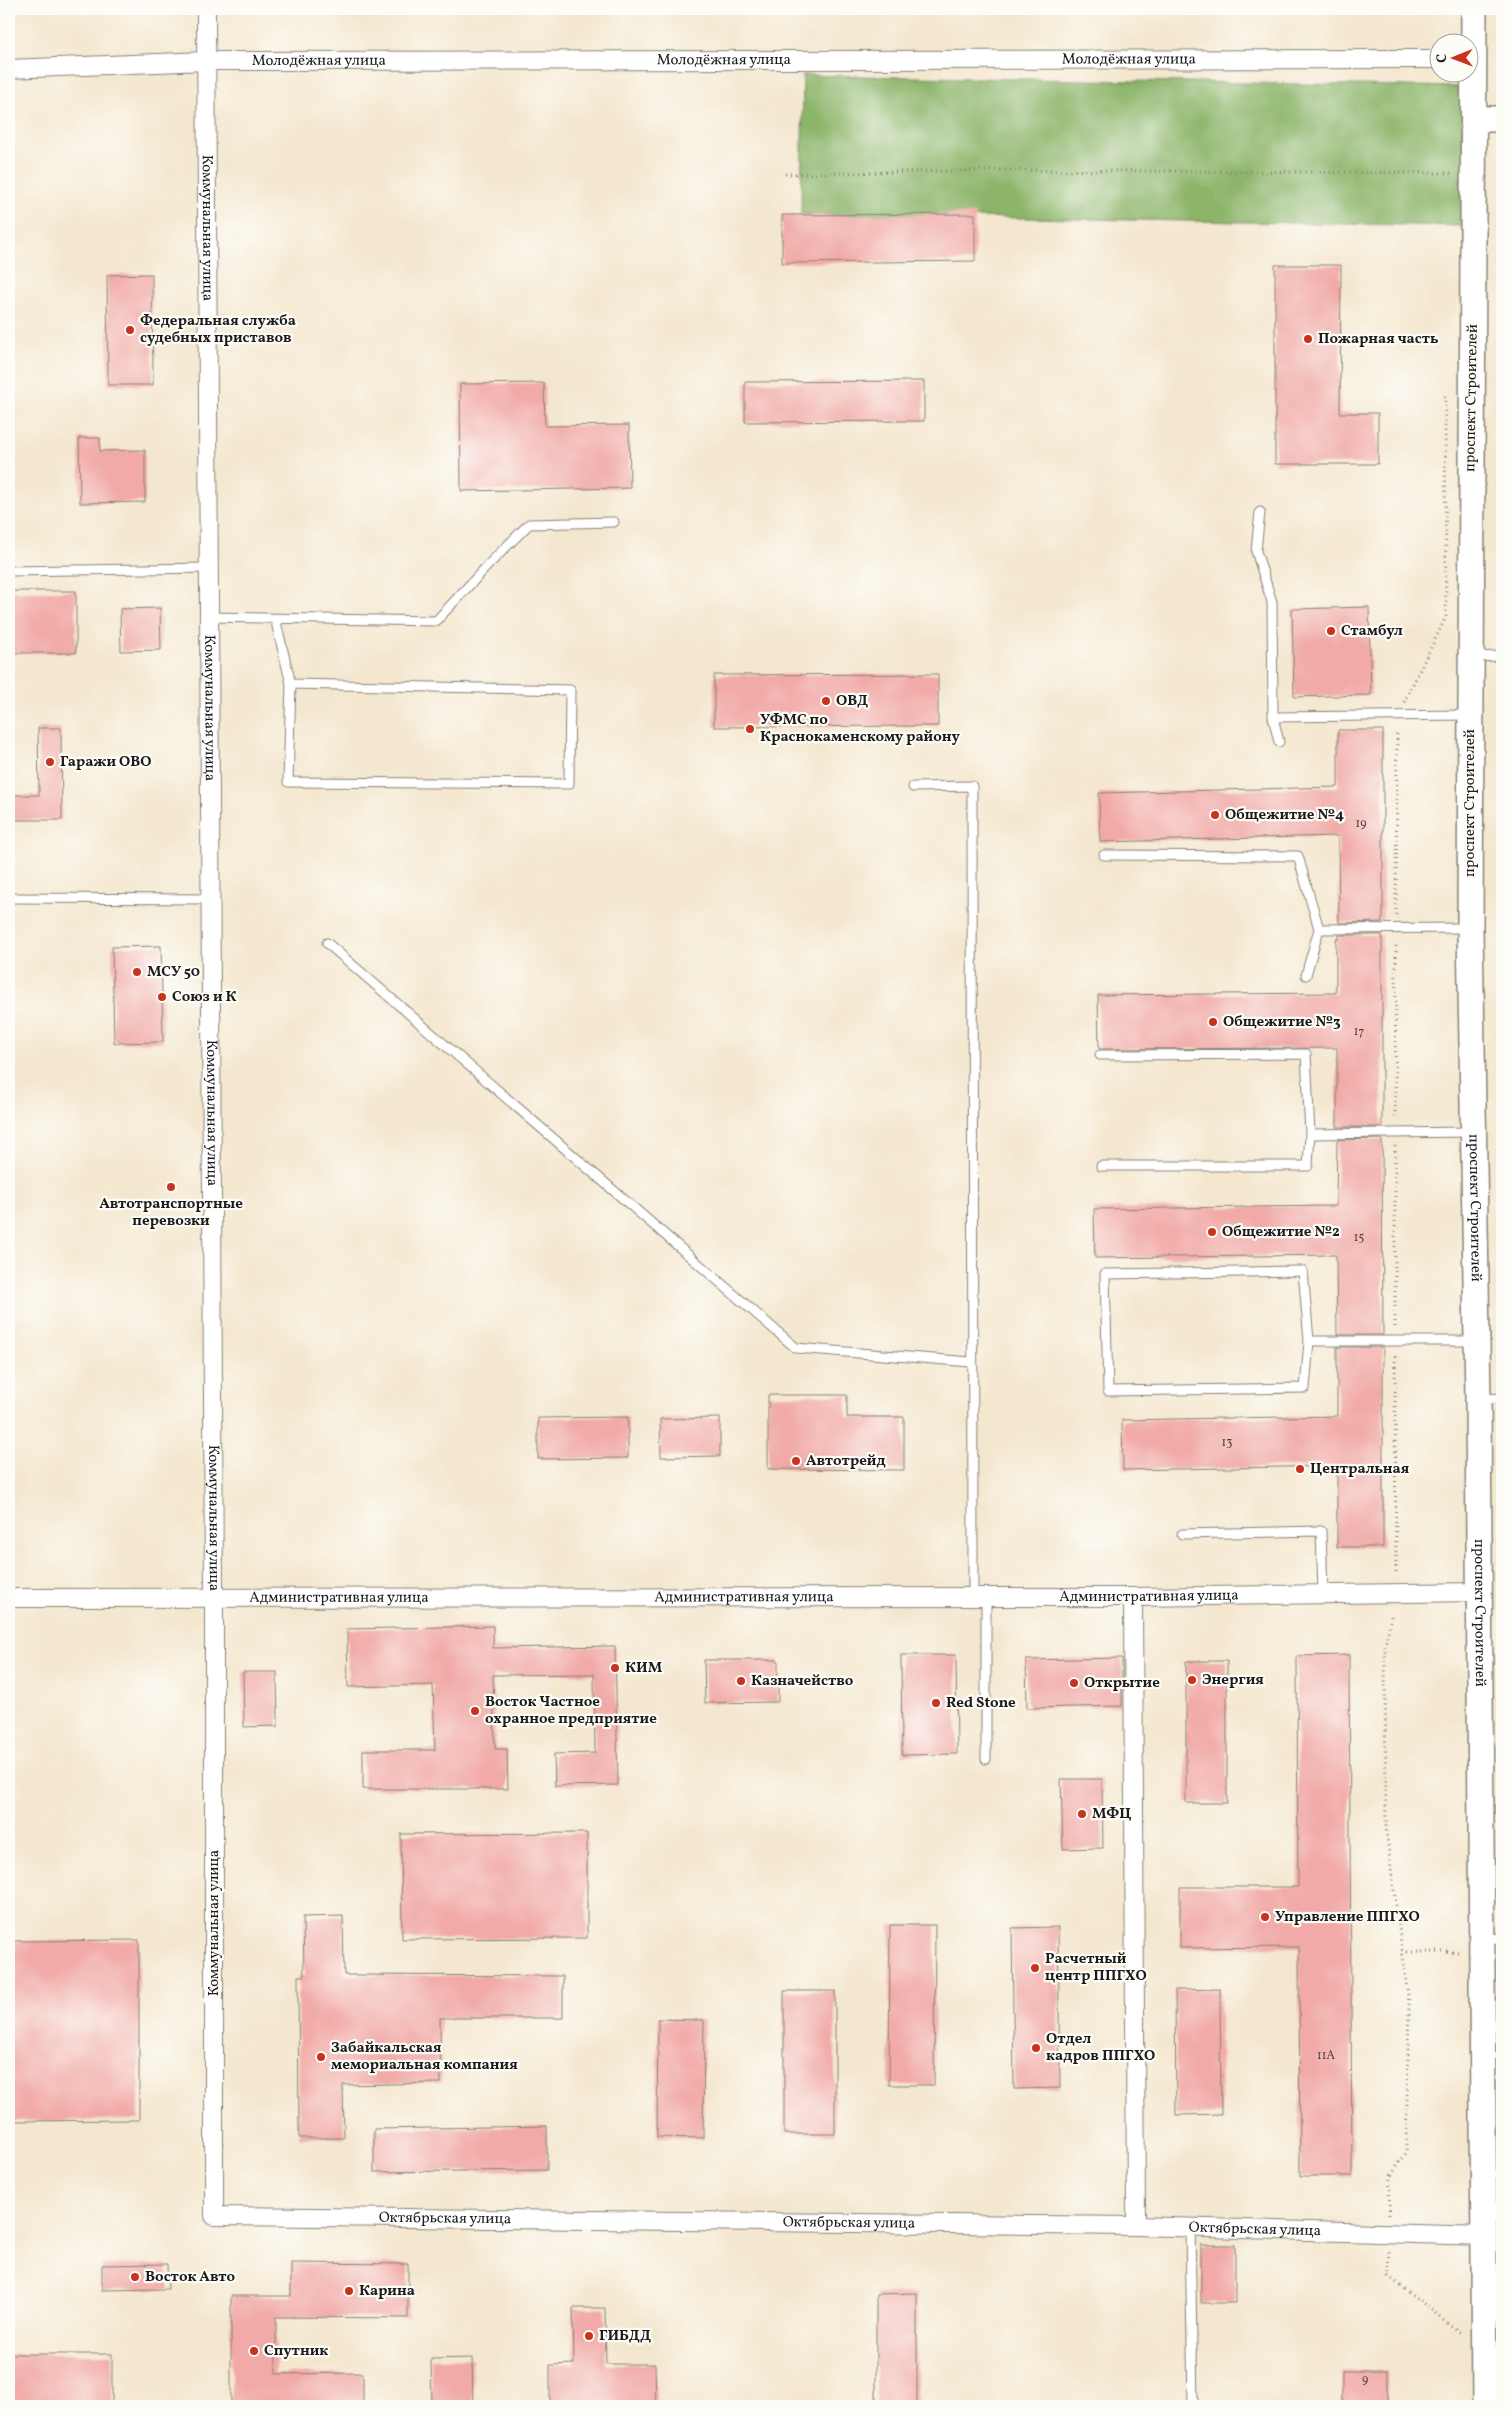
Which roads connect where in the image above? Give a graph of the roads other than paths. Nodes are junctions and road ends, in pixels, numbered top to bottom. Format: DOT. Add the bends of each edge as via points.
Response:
graph roads {
  1 [pos="206,9"];
  2 [pos="1474,9"];
  3 [pos="1473,32"];
  4 [pos="1428,59"];
  5 [pos="206,61"];
  6 [pos="9,69"];
  7 [pos="1473,82"];
  8 [pos="1475,119"];
  9 [pos="1502,119"];
  10 [pos="1260,512"];
  11 [pos="614,522"];
  12 [pos="209,568"];
  13 [pos="9,571"];
  14 [pos="209,617"];
  15 [pos="275,618"];
  16 [pos="1502,656"];
  17 [pos="1470,657"];
  18 [pos="291,684"];
  19 [pos="1470,715"];
  20 [pos="1273,718"];
  21 [pos="1279,742"];
  22 [pos="913,787"];
  23 [pos="1104,855"];
  24 [pos="9,898"];
  25 [pos="211,899"];
  26 [pos="1470,928"];
  27 [pos="1319,929"];
  28 [pos="327,944"];
  29 [pos="1306,975"];
  30 [pos="1100,1055"];
  31 [pos="1473,1132"];
  32 [pos="1310,1134"];
  33 [pos="1101,1166"];
  34 [pos="1310,1341"];
  35 [pos="1476,1341"];
  36 [pos="971,1362"];
  37 [pos="1502,1398"];
  38 [pos="1478,1399"];
  39 [pos="1182,1534"];
  40 [pos="1478,1592"];
  41 [pos="1323,1593"];
  42 [pos="980,1596"];
  43 [pos="214,1597"];
  44 [pos="1133,1597"];
  45 [pos="9,1598"];
  46 [pos="986,1759"];
  47 [pos="1489,1943"];
  48 [pos="214,2216"];
  49 [pos="1136,2226"];
  50 [pos="1190,2227"];
  51 [pos="1485,2236"];
  52 [pos="1193,2406"];
  53 [pos="1485,2406"];
  1 -- 5 [label="street, Коммунальная улица"];
  2 -- 3 [label="street, проспект Строителей"];
  4 -- 5 [label="street, Молодёжная улица"];
  5 -- 6 [label="street, Молодёжная улица"];
  5 -- 12 [label="street, Коммунальная улица"];
  7 -- 8 [label="street, проспект Строителей"];
  8 -- 9 [label="street"];
  8 -- 17 [label="street, проспект Строителей"];
  10 -- 20 [label="lane" via="1256,551 1272,602"];
  11 -- 15 [label="lane" via="530,524 436,621"];
  12 -- 13 [label="lane"];
  12 -- 14 [label="street, Коммунальная улица"];
  14 -- 15 [label="lane"];
  14 -- 25 [label="street, Коммунальная улица"];
  15 -- 18 [label="lane"];
  16 -- 17 [label="lane"];
  17 -- 19 [label="street, проспект Строителей"];
  18 -- 18 [label="lane" via="570,690 569,784 288,782"];
  19 -- 20 [label="lane"];
  19 -- 26 [label="street, проспект Строителей"];
  20 -- 21 [label="lane"];
  22 -- 36 [label="lane" via="972,786"];
  23 -- 27 [label="lane" via="1298,856"];
  24 -- 25 [label="lane"];
  25 -- 43 [label="street, Коммунальная улица"];
  26 -- 27 [label="lane"];
  26 -- 31 [label="street, проспект Строителей"];
  27 -- 29 [label="lane"];
  28 -- 36 [label="lane" via="796,1348"];
  30 -- 32 [label="lane" via="1306,1054"];
  31 -- 32 [label="lane"];
  31 -- 35 [label="street, проспект Строителей"];
  32 -- 33 [label="lane" via="1308,1166"];
  34 -- 34 [label="lane" via="1303,1271 1105,1274 1108,1391 1305,1388"];
  34 -- 35 [label="lane"];
  35 -- 38 [label="street, проспект Строителей"];
  36 -- 42 [label="lane"];
  37 -- 38 [label="lane"];
  38 -- 40 [label="street, проспект Строителей"];
  39 -- 41 [label="lane" via="1321,1531"];
  40 -- 41 [label="street, Административная улица"];
  40 -- 47 [label="street, проспект Строителей"];
  41 -- 44 [label="street, Административная улица"];
  42 -- 43 [label="street, Административная улица"];
  42 -- 44 [label="street, Административная улица"];
  42 -- 46 [label="lane"];
  43 -- 45 [label="street, Административная улица"];
  43 -- 48 [label="street, Коммунальная улица"];
  44 -- 49 [label="street"];
  47 -- 51 [label="street, проспект Строителей"];
  48 -- 49 [label="street, Октябрьская улица"];
  49 -- 50 [label="street, Октябрьская улица"];
  50 -- 51 [label="street, Октябрьская улица"];
  50 -- 52 [label="lane"];
  51 -- 53 [label="street, проспект Строителей"];
}
